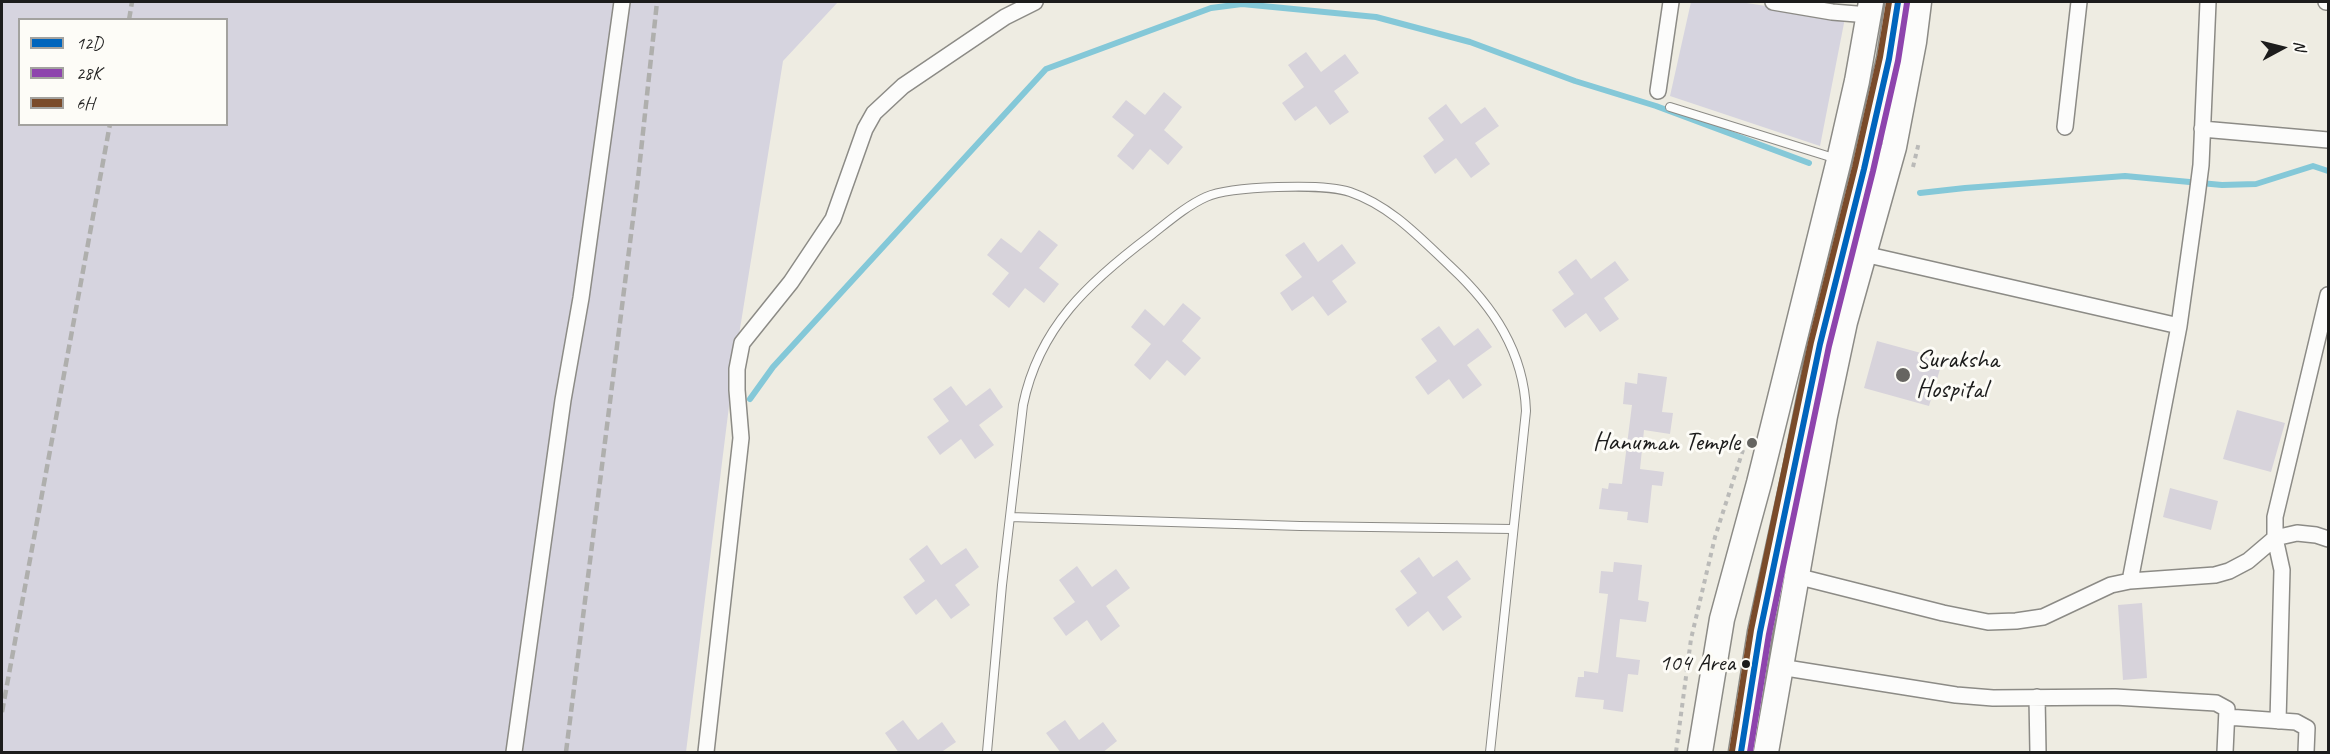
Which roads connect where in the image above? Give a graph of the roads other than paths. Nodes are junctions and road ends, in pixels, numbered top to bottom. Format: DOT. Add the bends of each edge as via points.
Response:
graph roads {
  1 [pos="622,2"];
  2 [pos="1035,2"];
  3 [pos="1671,2"];
  4 [pos="1773,2"];
  5 [pos="1898,2"];
  6 [pos="1919,2"];
  7 [pos="2079,2"];
  8 [pos="2208,2"];
  9 [pos="1870,8"];
  10 [pos="1658,91"];
  11 [pos="1670,107"];
  12 [pos="2065,127"];
  13 [pos="2202,129"];
  14 [pos="2328,140"];
  15 [pos="1839,160"];
  16 [pos="1864,254"];
  17 [pos="2328,295"];
  18 [pos="2179,326"];
  19 [pos="1010,517"];
  20 [pos="1512,529"];
  21 [pos="2275,538"];
  22 [pos="2328,539"];
  23 [pos="1796,576"];
  24 [pos="2130,581"];
  25 [pos="1780,667"];
  26 [pos="2037,698"];
  27 [pos="2227,717"];
  28 [pos="2278,721"];
  29 [pos="514,753"];
  30 [pos="706,753"];
  31 [pos="987,753"];
  32 [pos="1490,753"];
  33 [pos="1700,753"];
  34 [pos="1741,753"];
  35 [pos="1766,753"];
  36 [pos="2038,753"];
  37 [pos="2225,753"];
  38 [pos="2306,753"];
  1 -- 29 [label="street"];
  2 -- 30 [label="street" via="1005,17 903,86 874,113 833,219 791,282 742,343 737,369 741,438"];
  3 -- 10 [label="street"];
  4 -- 9 [label="street" via="1832,12"];
  5 -- 34 [label="main road" via="1864,169 1820,344 1760,632"];
  6 -- 16 [label="main road" via="1893,147"];
  7 -- 12 [label="street"];
  8 -- 13 [label="street"];
  9 -- 15 [label="main road"];
  11 -- 15 [label="lane"];
  13 -- 14 [label="street"];
  13 -- 18 [label="street" via="2201,165"];
  15 -- 33 [label="main road" via="1722,619"];
  16 -- 18 [label="street"];
  16 -- 23 [label="main road" via="1825,416"];
  17 -- 21 [label="street" via="2275,517"];
  18 -- 24 [label="street"];
  19 -- 20 [label="lane"];
  19 -- 20 [label="lane" via="1028,380 1055,327 1092,282 1183,210 1207,196 1229,191 1325,186 1349,191 1395,215 1474,288 1506,336 1520,365 1526,403"];
  19 -- 31 [label="lane"];
  20 -- 32 [label="lane"];
  21 -- 22 [label="street" via="2297,533"];
  21 -- 24 [label="street" via="2229,571"];
  21 -- 28 [label="street" via="2282,570"];
  23 -- 24 [label="street" via="1988,622 2043,616 2111,585"];
  23 -- 25 [label="main road"];
  25 -- 26 [label="street" via="1956,695"];
  25 -- 35 [label="main road"];
  26 -- 27 [label="street" via="2115,697 2216,703 2227,709"];
  26 -- 36 [label="street"];
  27 -- 28 [label="street"];
  27 -- 37 [label="street"];
  28 -- 38 [label="street" via="2296,722 2307,728"];
}
